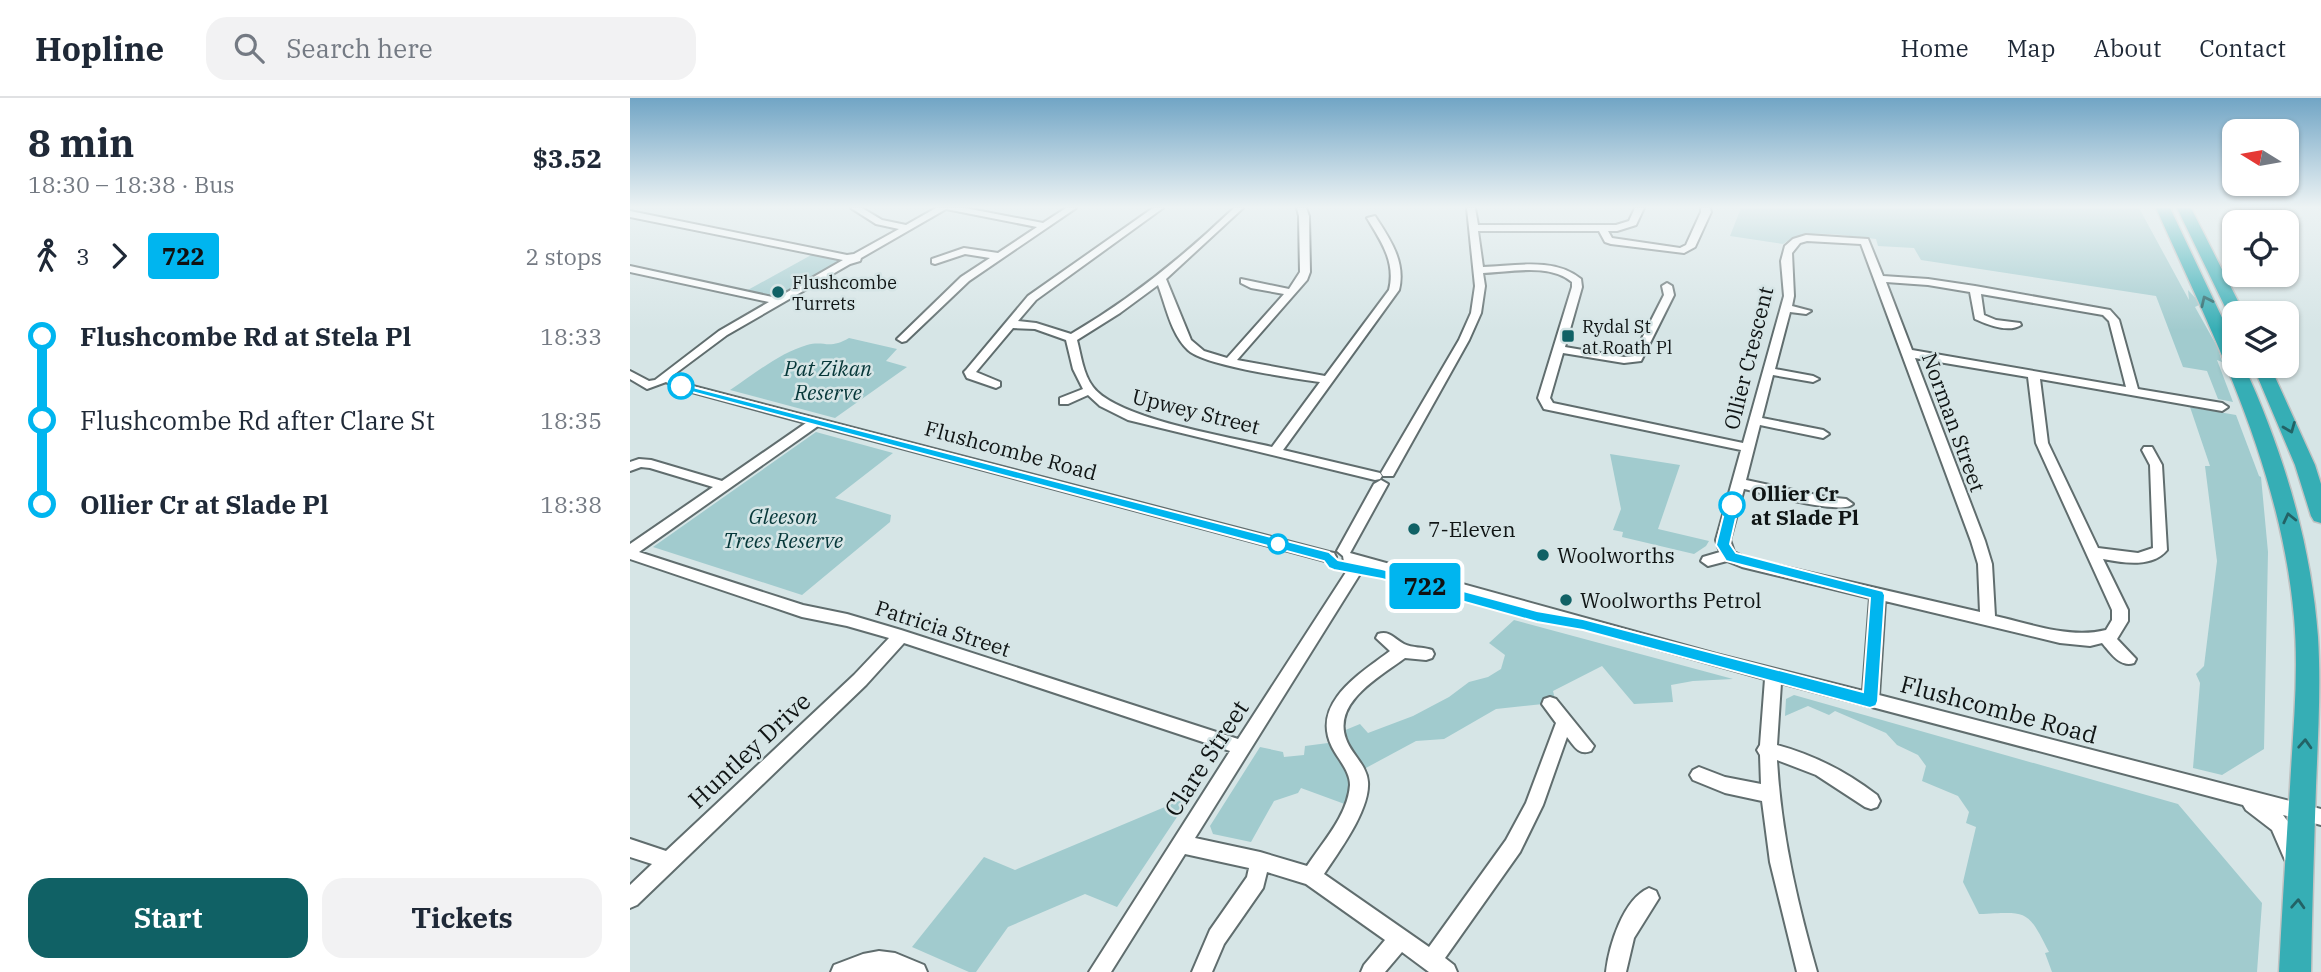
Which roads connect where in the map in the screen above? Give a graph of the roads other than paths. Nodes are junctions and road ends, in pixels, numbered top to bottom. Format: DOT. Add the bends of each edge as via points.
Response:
graph roads {
  1 [pos="800,249"];
  2 [pos="869,249"];
  3 [pos="1009,249"];
  4 [pos="1101,249"];
  5 [pos="1198,249"];
  6 [pos="1305,249"];
  7 [pos="1389,249"];
  8 [pos="1476,249"];
  9 [pos="1657,249"];
  10 [pos="1688,249"];
  11 [pos="1789,249"];
  12 [pos="1868,249"];
  13 [pos="2204,249"];
  14 [pos="2182,250"];
  15 [pos="998,256"];
  16 [pos="850,259"];
  17 [pos="935,261"];
  18 [pos="630,269"];
  19 [pos="1479,270"];
  20 [pos="1161,279"];
  21 [pos="1881,279"];
  22 [pos="1245,281"];
  23 [pos="1667,286"];
  24 [pos="1975,289"];
  25 [pos="1291,292"];
  26 [pos="778,301"];
  27 [pos="2230,301"];
  28 [pos="1787,308"];
  29 [pos="1806,311"];
  30 [pos="1009,324"];
  31 [pos="2016,325"];
  32 [pos="2222,336"];
  33 [pos="902,339"];
  34 [pos="1071,339"];
  35 [pos="1558,349"];
  36 [pos="1908,353"];
  37 [pos="1230,361"];
  38 [pos="1769,371"];
  39 [pos="630,373"];
  40 [pos="2034,373"];
  41 [pos="2241,378"];
  42 [pos="2266,378"];
  43 [pos="654,379"];
  44 [pos="1813,379"];
  45 [pos="1327,380"];
  46 [pos="996,384"];
  47 [pos="1088,391"];
  48 [pos="2133,391"];
  49 [pos="630,393"];
  50 [pos="1064,401"];
  51 [pos="2222,407"];
  52 [pos="1755,420"];
  53 [pos="816,422"];
  54 [pos="1824,434"];
  55 [pos="1748,448"];
  56 [pos="2148,450"];
  57 [pos="1276,451"];
  58 [pos="630,467"];
  59 [pos="1381,478"];
  60 [pos="1738,483"];
  61 [pos="723,486"];
  62 [pos="1846,504"];
  63 [pos="2321,516"];
  64 [pos="630,553"];
  65 [pos="2095,553"];
  66 [pos="1728,555"];
  67 [pos="1348,561"];
  68 [pos="1709,561"];
  69 [pos="1878,595"];
  70 [pos="1988,621"];
  71 [pos="901,636"];
  72 [pos="2105,637"];
  73 [pos="1384,638"];
  74 [pos="1402,651"];
  75 [pos="1426,654"];
  76 [pos="2128,659"];
  77 [pos="1774,675"];
  78 [pos="1870,701"];
  79 [pos="1550,705"];
  80 [pos="1564,723"];
  81 [pos="1585,746"];
  82 [pos="1242,747"];
  83 [pos="1766,750"];
  84 [pos="1699,775"];
  85 [pos="1769,794"];
  86 [pos="2239,796"];
  87 [pos="1871,802"];
  88 [pos="2311,815"];
  89 [pos="1180,844"];
  90 [pos="630,848"];
  91 [pos="668,861"];
  92 [pos="1260,861"];
  93 [pos="2299,871"];
  94 [pos="1311,876"];
  95 [pos="630,898"];
  96 [pos="1649,898"];
  97 [pos="1400,939"];
  98 [pos="1438,967"];
  99 [pos="841,972"];
  100 [pos="917,972"];
  101 [pos="1099,972"];
  102 [pos="1202,972"];
  103 [pos="1371,972"];
  104 [pos="1616,972"];
  105 [pos="1807,972"];
  106 [pos="2295,972"];
  1 -- 16 [label="street"];
  2 -- 16 [label="street"];
  3 -- 15 [label="street"];
  4 -- 30 [label="street" via="1032,298"];
  5 -- 20 [label="street"];
  6 -- 25 [label="street" via="1305,272"];
  7 -- 45 [label="street" via="1398,279 1394,290"];
  8 -- 19 [label="street, Clare Street"];
  9 -- 10 [label="street" via="1684,253"];
  11 -- 28 [label="street, Ollier Crescent" via="1784,263 1790,291"];
  12 -- 21 [label="street, Norman Street"];
  13 -- 27 [label="highway"];
  32 -- 14 [label="highway, one-way"];
  15 -- 17 [label="street" via="964,251"];
  15 -- 33 [label="street" via="947,293"];
  16 -- 26 [label="street"];
  18 -- 26 [label="street"];
  19 -- 35 [label="street" via="1572,272 1578,285"];
  19 -- 59 [label="street, Clare Street" via="1472,325"];
  20 -- 34 [label="street"];
  20 -- 37 [label="street" via="1193,350"];
  21 -- 24 [label="street"];
  21 -- 36 [label="street, Norman Street"];
  22 -- 25 [label="street"];
  23 -- 35 [label="street" via="1669,295 1637,361"];
  24 -- 31 [label="street" via="1979,317"];
  24 -- 48 [label="street" via="2109,311"];
  25 -- 37 [label="street"];
  26 -- 43 [label="street"];
  28 -- 29 [label="street"];
  28 -- 38 [label="street, Ollier Crescent"];
  30 -- 34 [label="street" via="1056,330"];
  30 -- 46 [label="street" via="971,372 977,380"];
  34 -- 47 [label="street"];
  35 -- 55 [label="street" via="1544,405"];
  36 -- 40 [label="street"];
  36 -- 70 [label="street, Norman Street" via="1985,564"];
  37 -- 45 [label="street"];
  38 -- 44 [label="street"];
  38 -- 52 [label="street, Ollier Crescent"];
  39 -- 43 [label="street, Flushcombe Road"];
  40 -- 48 [label="street"];
  40 -- 65 [label="street" via="2042,443"];
  88 -- 41 [label="highway, one-way" via="2305,618 2296,549 2269,443"];
  42 -- 63 [label="highway, one-way" via="2305,464"];
  43 -- 49 [label="street"];
  43 -- 53 [label="street, Flushcombe Road"];
  45 -- 57 [label="street"];
  47 -- 50 [label="street"];
  47 -- 57 [label="street, Upwey Street" via="1132,417"];
  48 -- 51 [label="street"];
  52 -- 54 [label="street"];
  52 -- 55 [label="street, Ollier Crescent"];
  53 -- 61 [label="street"];
  53 -- 67 [label="street, Flushcombe Road" via="1329,557 1334,565"];
  55 -- 60 [label="street, Ollier Crescent"];
  56 -- 65 [label="street" via="2156,465 2160,550 2144,557"];
  57 -- 59 [label="street, Upwey Street"];
  58 -- 61 [label="street" via="651,464"];
  59 -- 67 [label="street, Clare Street"];
  60 -- 62 [label="street"];
  60 -- 66 [label="street, Ollier Crescent" via="1723,540"];
  61 -- 64 [label="street"];
  64 -- 71 [label="street, Patricia Street" via="802,611"];
  65 -- 72 [label="street" via="2120,610 2115,631"];
  66 -- 68 [label="street"];
  66 -- 69 [label="street"];
  67 -- 77 [label="street, Flushcombe Road" via="1537,616"];
  67 -- 82 [label="street, Clare Street"];
  69 -- 70 [label="street"];
  69 -- 78 [label="street"];
  70 -- 72 [label="street" via="2068,639"];
  71 -- 82 [label="street, Patricia Street"];
  71 -- 91 [label="street, Huntley Drive"];
  72 -- 76 [label="street"];
  73 -- 74 [label="street"];
  74 -- 75 [label="street"];
  74 -- 94 [label="street" via="1352,691 1339,708 1333,724 1359,780 1357,798"];
  77 -- 78 [label="street, Flushcombe Road"];
  77 -- 83 [label="street"];
  78 -- 86 [label="street, Flushcombe Road"];
  79 -- 80 [label="street"];
  80 -- 81 [label="street"];
  80 -- 98 [label="street" via="1534,805 1513,846"];
  82 -- 89 [label="street, Clare Street"];
  83 -- 85 [label="street"];
  83 -- 87 [label="street" via="1828,773"];
  84 -- 85 [label="street"];
  85 -- 105 [label="street" via="1780,869"];
  86 -- 88 [label="street, Flushcombe Road"];
  86 -- 93 [label="street" via="2280,825"];
  88 -- 93 [label="highway"];
  89 -- 92 [label="street"];
  89 -- 101 [label="street, Clare Street"];
  90 -- 91 [label="street"];
  91 -- 95 [label="street, Huntley Drive"];
  92 -- 94 [label="street"];
  92 -- 102 [label="street" via="1256,881 1217,937"];
  106 -- 93 [label="highway, one-way"];
  94 -- 97 [label="street"];
  96 -- 104 [label="street" via="1626,929"];
  97 -- 98 [label="street"];
  97 -- 103 [label="street"];
  99 -- 100 [label="street" via="874,960"];
}
